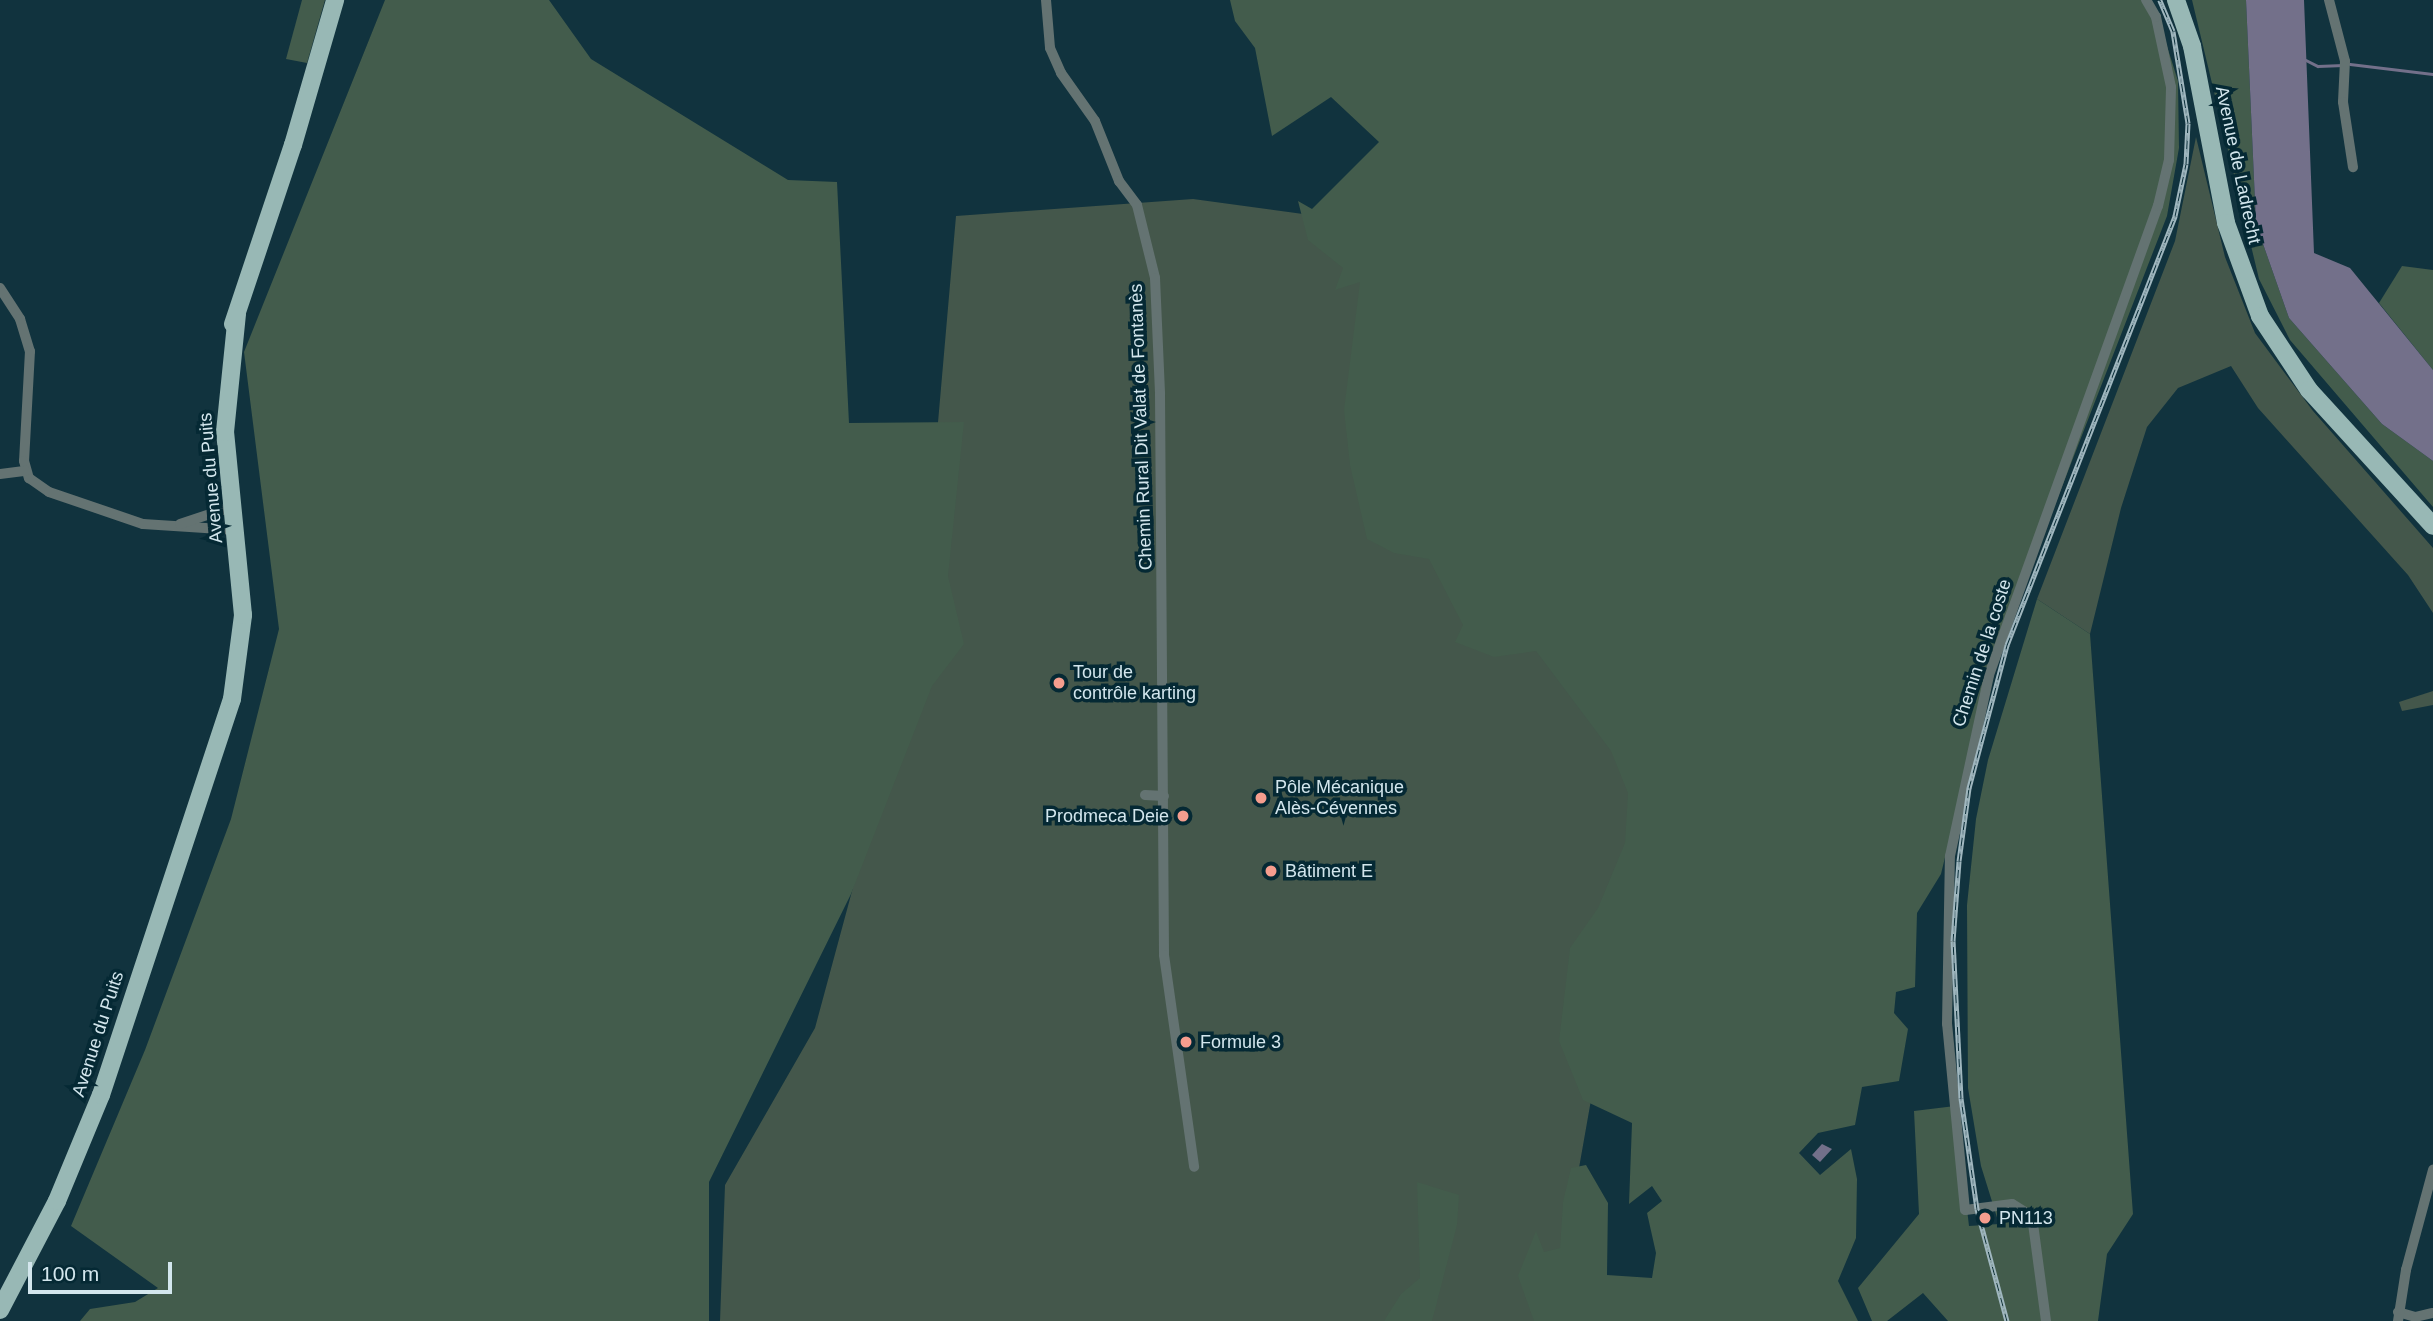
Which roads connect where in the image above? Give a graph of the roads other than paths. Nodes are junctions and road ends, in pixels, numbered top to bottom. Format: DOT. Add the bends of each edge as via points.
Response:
graph roads {
  1 [pos="335,0"];
  2 [pos="1046,0"];
  3 [pos="2146,0"];
  4 [pos="2176,0"];
  5 [pos="2329,0"];
  6 [pos="2353,167"];
  7 [pos="0,288"];
  8 [pos="26,471"];
  9 [pos="0,474"];
  10 [pos="229,507"];
  11 [pos="179,525"];
  12 [pos="2433,526"];
  13 [pos="231,530"];
  14 [pos="1145,795"];
  15 [pos="1164,796"];
  16 [pos="1194,1167"];
  17 [pos="2433,1170"];
  18 [pos="0,1310"];
  19 [pos="2433,1313"];
  20 [pos="2398,1317"];
  21 [pos="2046,1321"];
  1 -- 10 [label="main road, Avenue du Puits" via="237,314 225,405"];
  2 -- 15 [label="street, Chemin Rural Dit Valat de Fontanès" via="1050,48 1061,73 1095,121 1119,181 1137,205 1154,269 1160,349"];
  3 -- 21 [label="street, Chemin de la coste" via="2156,17 2171,87 2169,160 2158,206 1989,675 1950,856 1947,1024 1965,1210 2012,1204 2025,1212 2033,1224"];
  4 -- 12 [label="main road, Avenue de Ladrecht" via="2192,46 2226,223 2260,316 2309,390"];
  5 -- 6 [label="street" via="2345,61 2343,102"];
  7 -- 8 [label="street" via="20,320 30,352"];
  8 -- 9 [label="street"];
  8 -- 11 [label="street" via="49,492 128,520"];
  10 -- 11 [label="street"];
  10 -- 13 [label="main road, Avenue du Puits"];
  11 -- 13 [label="street"];
  13 -- 18 [label="main road, Avenue du Puits" via="242,637 232,699 101,1095 57,1200"];
  14 -- 15 [label="street"];
  15 -- 16 [label="street, Chemin Rural Dit Valat de Fontanès" via="1165,972"];
  17 -- 20 [label="street"];
  19 -- 20 [label="street"];
}
